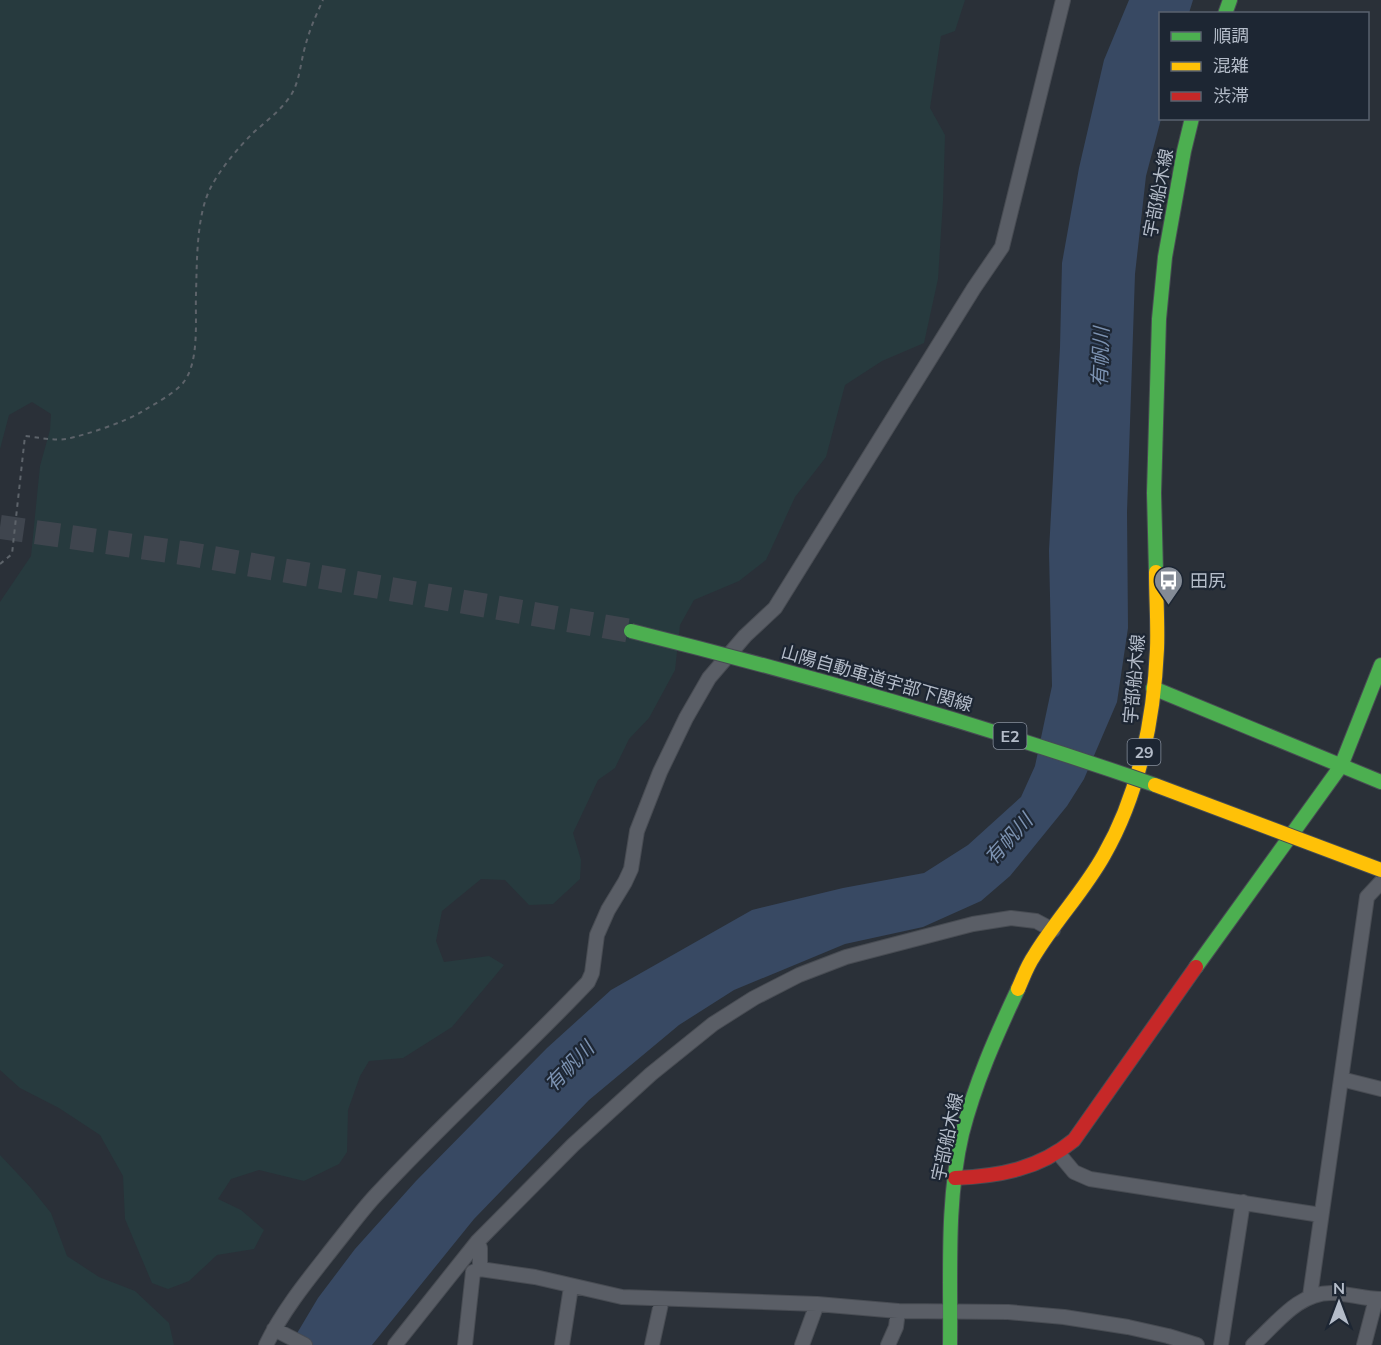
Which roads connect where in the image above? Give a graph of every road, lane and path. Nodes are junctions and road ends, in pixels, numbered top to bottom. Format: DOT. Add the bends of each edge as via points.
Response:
graph roads {
  1 [pos="322,0"];
  2 [pos="1063,0"];
  3 [pos="1192,120"];
  4 [pos="0,564"];
  5 [pos="631,631"];
  6 [pos="1381,665"];
  7 [pos="1153,688"];
  8 [pos="1341,766"];
  9 [pos="1381,782"];
  10 [pos="1381,870"];
  11 [pos="1381,882"];
  12 [pos="1053,930"];
  13 [pos="1341,1078"];
  14 [pos="1381,1089"];
  15 [pos="1059,1154"];
  16 [pos="955,1178"];
  17 [pos="1243,1202"];
  18 [pos="1321,1215"];
  19 [pos="477,1242"];
  20 [pos="480,1269"];
  21 [pos="571,1287"];
  22 [pos="1310,1296"];
  23 [pos="662,1299"];
  24 [pos="1379,1299"];
  25 [pos="817,1304"];
  26 [pos="897,1311"];
  27 [pos="950,1312"];
  28 [pos="277,1331"];
  29 [pos="1192,1344"];
  30 [pos="266,1345"];
  31 [pos="305,1345"];
  32 [pos="395,1345"];
  33 [pos="465,1345"];
  34 [pos="562,1345"];
  35 [pos="652,1345"];
  36 [pos="802,1345"];
  37 [pos="888,1345"];
  38 [pos="950,1345"];
  39 [pos="1221,1345"];
  40 [pos="1253,1345"];
  41 [pos="1364,1345"];
  1 -- 4 [label="path" via="290,97 210,187 198,244 197,334 184,381 167,397 136,415 102,428 64,439 25,436 12,554"];
  2 -- 28 [label="street" via="1002,247 775,608 709,678 686,718 637,831 631,869 597,935 588,982 375,1196 305,1283"];
  3 -- 7 [label="main road, 宇部船木線 / 29" via="1165,257 1159,319 1154,493 1157,649"];
  5 -- 10 [label="main road, 山陽自動車道宇部下関線 / E2, bridge" via="906,704 1027,742 1213,806"];
  6 -- 8 [label="main road"];
  7 -- 8 [label="main road"];
  7 -- 12 [label="main road, 宇部船木線 / 29" via="1144,749 1118,830"];
  8 -- 9 [label="main road"];
  8 -- 15 [label="main road" via="1098,1108"];
  11 -- 13 [label="street" via="1367,897"];
  12 -- 16 [label="main road, 宇部船木線 / 29" via="1033,957 991,1046 969,1111"];
  12 -- 19 [label="street" via="1036,921 1011,918 973,924 846,957 754,998 713,1024 651,1074 573,1145"];
  13 -- 14 [label="street"];
  13 -- 18 [label="street"];
  15 -- 16 [label="main road" via="1001,1175"];
  15 -- 17 [label="street" via="1074,1172 1090,1179"];
  16 -- 27 [label="main road, 宇部船木線 / 29"];
  17 -- 18 [label="street"];
  17 -- 39 [label="street"];
  18 -- 22 [label="street"];
  19 -- 20 [label="street"];
  19 -- 32 [label="street"];
  20 -- 21 [label="street"];
  20 -- 33 [label="street" via="472,1272"];
  21 -- 23 [label="street" via="622,1297"];
  21 -- 34 [label="street"];
  22 -- 24 [label="street" via="1330,1293"];
  22 -- 40 [label="street"];
  23 -- 25 [label="street"];
  23 -- 35 [label="street"];
  24 -- 41 [label="street"];
  25 -- 26 [label="street"];
  25 -- 36 [label="street"];
  26 -- 27 [label="street"];
  26 -- 37 [label="street" via="896,1327"];
  27 -- 29 [label="street" via="1064,1317 1128,1327"];
  27 -- 38 [label="main road, 宇部船木線 / 29"];
  28 -- 30 [label="street"];
  28 -- 31 [label="street"];
}
